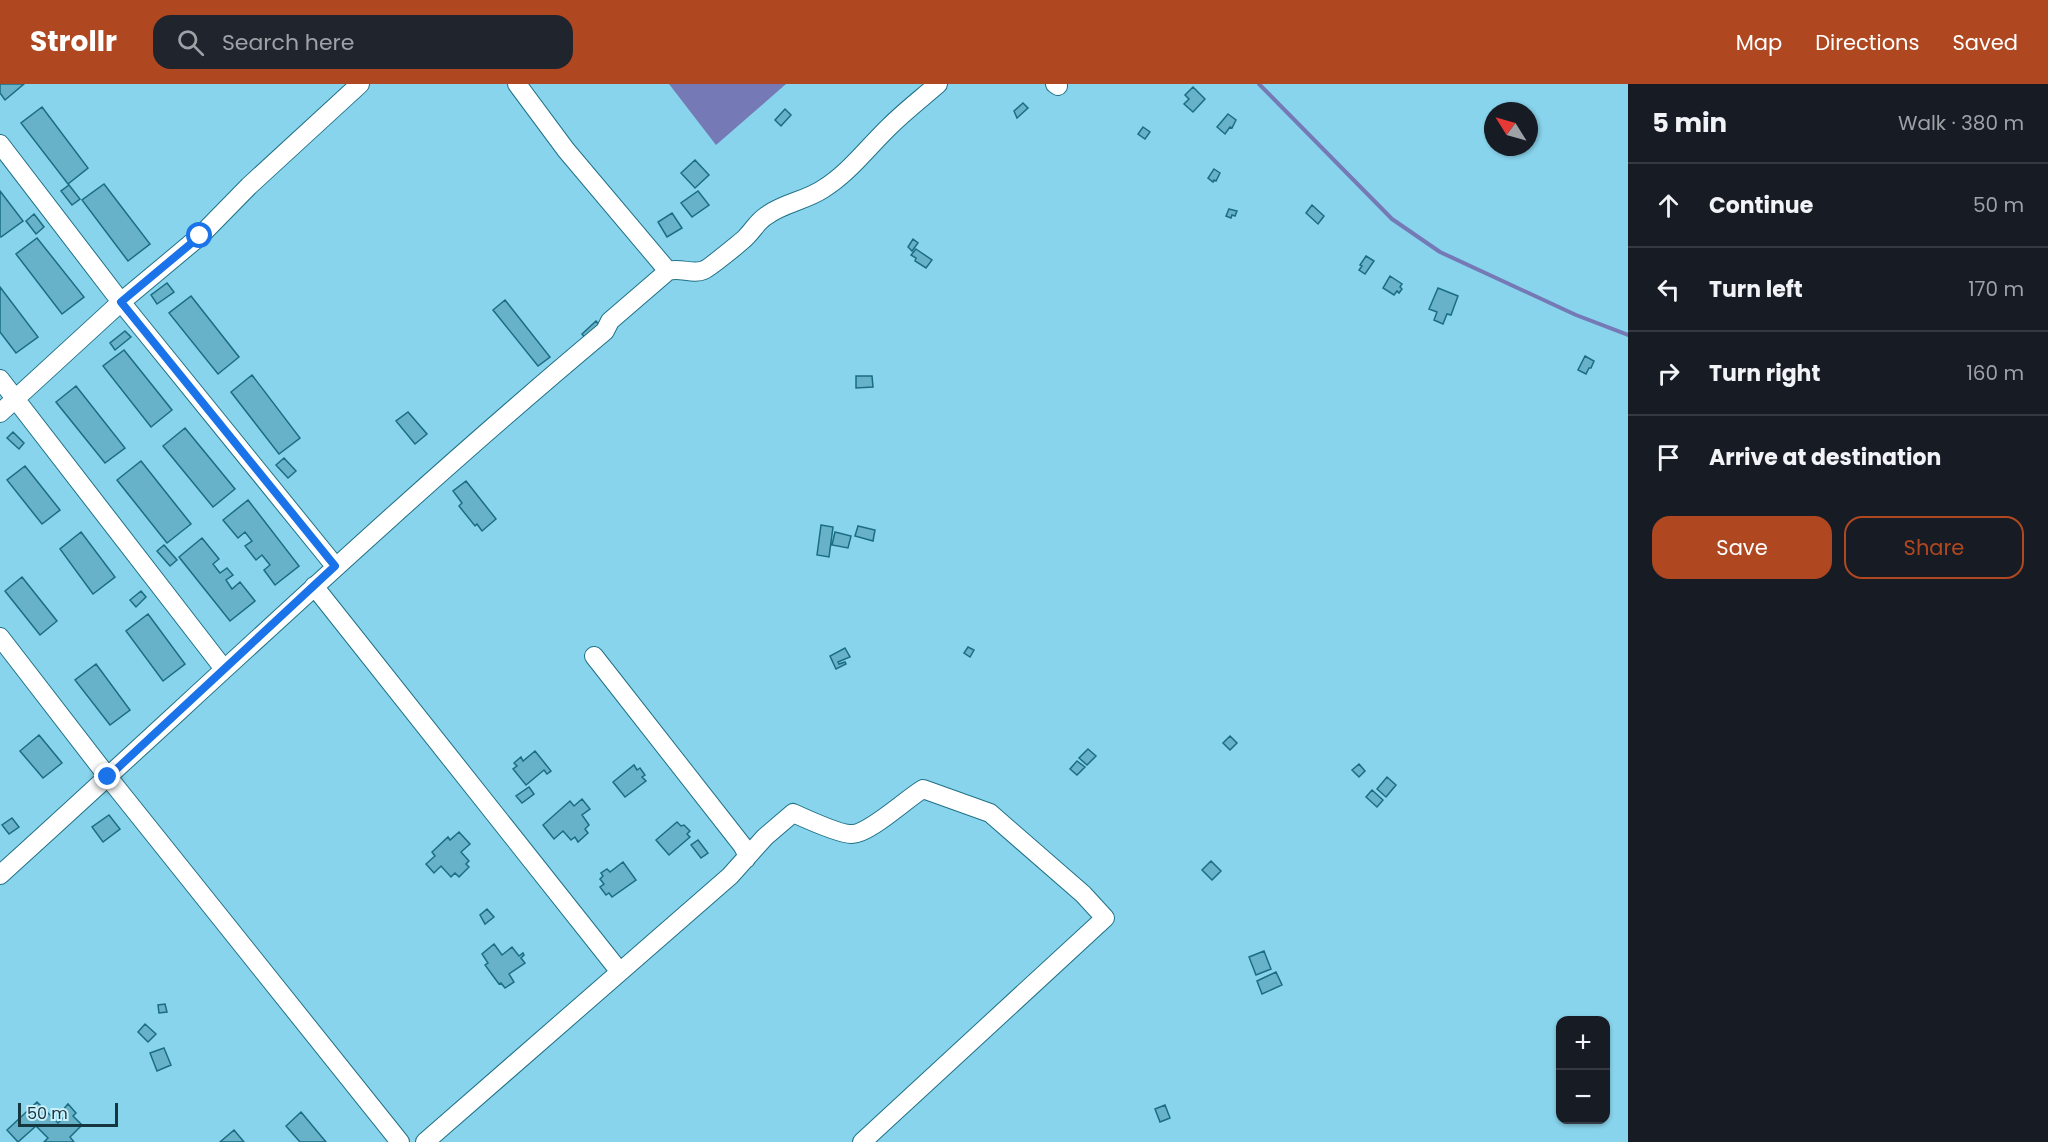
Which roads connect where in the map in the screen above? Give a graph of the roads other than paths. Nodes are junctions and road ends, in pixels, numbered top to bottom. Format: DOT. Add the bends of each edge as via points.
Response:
graph roads {
  1 [pos="360,84"];
  2 [pos="517,84"];
  3 [pos="938,84"];
  4 [pos="0,144"];
  5 [pos="668,272"];
  6 [pos="121,302"];
  7 [pos="0,379"];
  8 [pos="16,399"];
  9 [pos="0,413"];
  10 [pos="335,566"];
  11 [pos="314,586"];
  12 [pos="0,637"];
  13 [pos="594,656"];
  14 [pos="224,669"];
  15 [pos="108,777"];
  16 [pos="746,860"];
  17 [pos="0,875"];
  18 [pos="620,972"];
  19 [pos="400,1142"];
  20 [pos="425,1142"];
  21 [pos="862,1142"];
  1 -- 6 [label="street" via="200,236"];
  2 -- 5 [label="street" via="566,150"];
  3 -- 5 [label="street" via="825,189 769,213 746,238 704,271"];
  4 -- 6 [label="street"];
  5 -- 10 [label="street"];
  6 -- 8 [label="street"];
  6 -- 10 [label="street"];
  7 -- 8 [label="street"];
  8 -- 9 [label="street"];
  8 -- 14 [label="street"];
  10 -- 11 [label="street"];
  11 -- 14 [label="street"];
  11 -- 18 [label="street"];
  12 -- 15 [label="street"];
  13 -- 16 [label="street" via="742,845"];
  14 -- 15 [label="street"];
  15 -- 17 [label="street"];
  15 -- 19 [label="street"];
  16 -- 18 [label="street"];
  16 -- 21 [label="street" via="793,813 851,834 871,828 923,789 990,813 1105,918"];
  18 -- 20 [label="street"];
}
